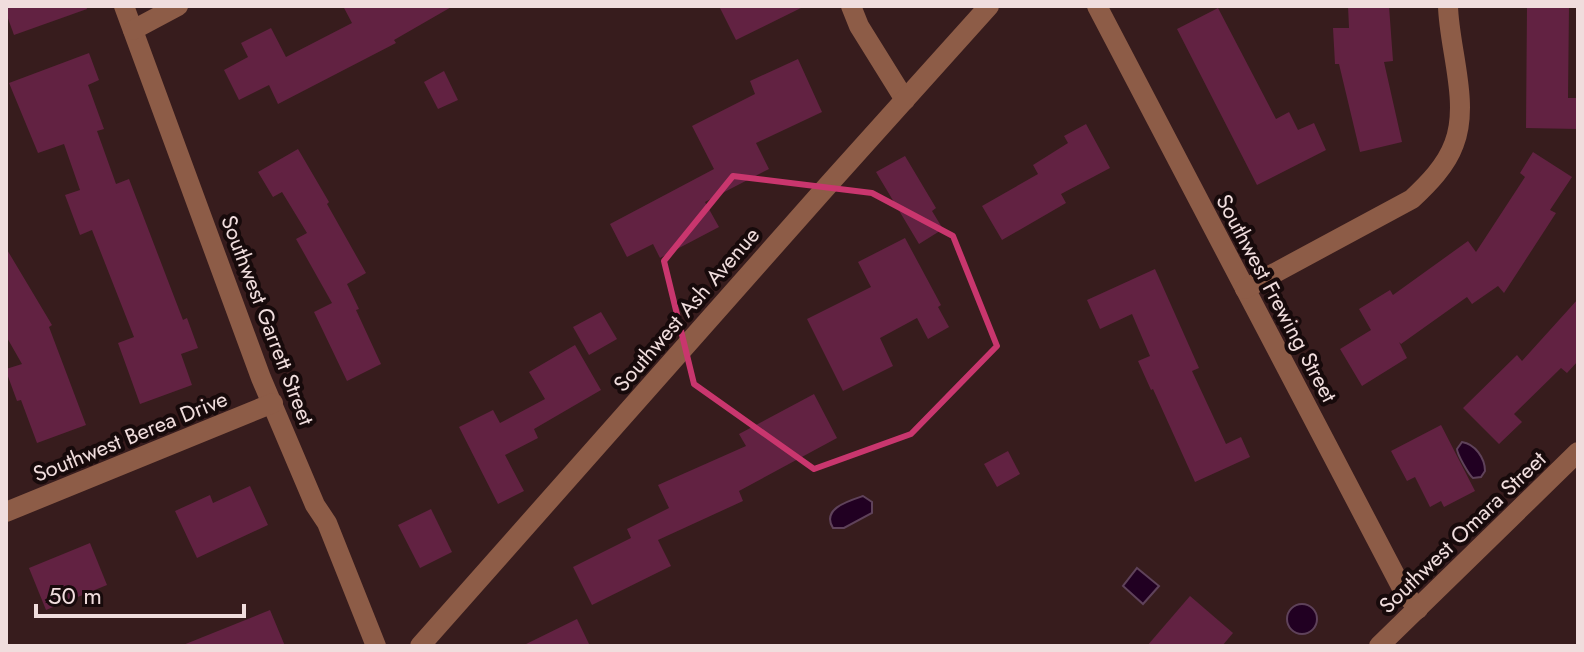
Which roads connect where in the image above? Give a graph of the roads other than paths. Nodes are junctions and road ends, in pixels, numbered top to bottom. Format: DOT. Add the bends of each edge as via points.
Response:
graph roads {
  1 [pos="124,6"];
  2 [pos="178,6"];
  3 [pos="851,6"];
  4 [pos="989,6"];
  5 [pos="1097,6"];
  6 [pos="1448,6"];
  7 [pos="133,30"];
  8 [pos="905,100"];
  9 [pos="1245,289"];
  10 [pos="273,403"];
  11 [pos="1578,452"];
  12 [pos="6,512"];
  13 [pos="1418,609"];
  14 [pos="376,646"];
  15 [pos="420,646"];
  16 [pos="1379,646"];
  1 -- 7 [label="street, Southwest Garrett Street"];
  2 -- 7 [label="street"];
  3 -- 8 [label="street"];
  4 -- 8 [label="street, Southwest Ash Avenue"];
  5 -- 9 [label="street, Southwest Frewing Street"];
  6 -- 9 [label="street" via="1459,128 1431,181 1412,199"];
  7 -- 10 [label="street, Southwest Garrett Street"];
  8 -- 15 [label="street, Southwest Ash Avenue"];
  9 -- 13 [label="street, Southwest Frewing Street" via="1404,592"];
  10 -- 12 [label="street, Southwest Berea Drive"];
  10 -- 14 [label="street, Southwest Garrett Street"];
  11 -- 13 [label="street, Southwest Omara Street"];
  13 -- 16 [label="street, Southwest Omara Street"];
}
